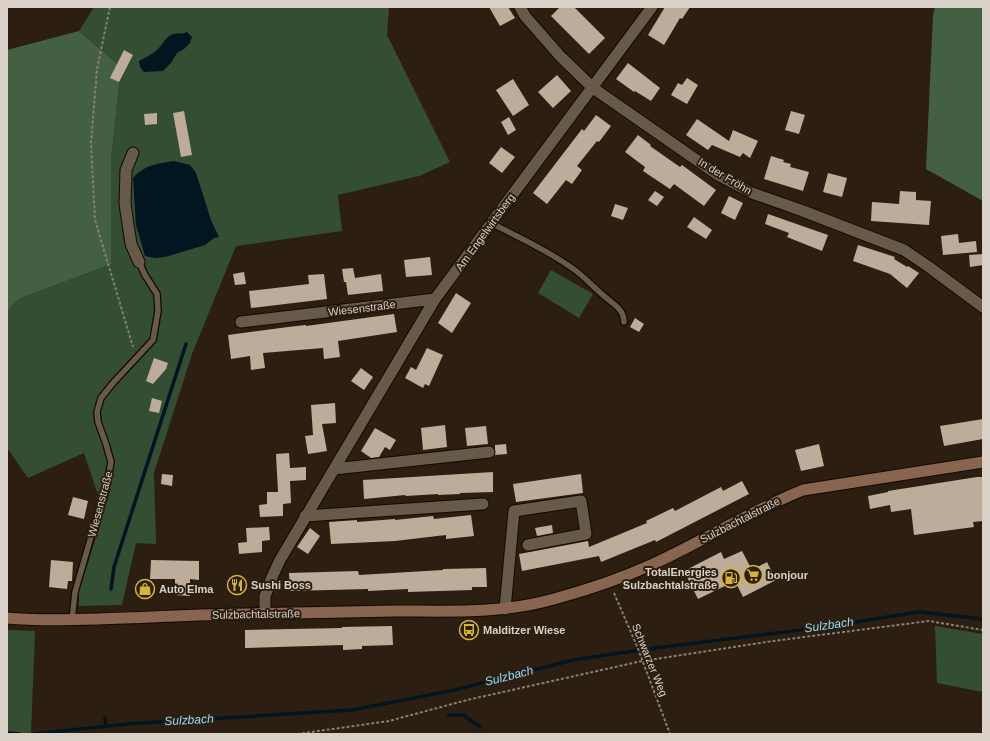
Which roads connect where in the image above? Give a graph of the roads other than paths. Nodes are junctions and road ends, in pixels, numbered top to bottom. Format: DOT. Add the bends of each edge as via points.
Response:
graph roads {
  1 [pos="520,7"];
  2 [pos="652,7"];
  3 [pos="593,88"];
  4 [pos="133,153"];
  5 [pos="491,223"];
  6 [pos="139,262"];
  7 [pos="436,299"];
  8 [pos="983,307"];
  9 [pos="241,322"];
  10 [pos="624,322"];
  11 [pos="488,452"];
  12 [pos="983,462"];
  13 [pos="334,468"];
  14 [pos="483,504"];
  15 [pos="305,516"];
  16 [pos="528,545"];
  17 [pos="505,609"];
  18 [pos="265,614"];
  19 [pos="7,618"];
  20 [pos="72,620"];
  1 -- 3 [label="street, In der Fröhn" via="560,56"];
  2 -- 3 [label="street, Am Engelwirtsberg"];
  3 -- 5 [label="street, Am Engelwirtsberg"];
  3 -- 8 [label="street, In der Fröhn" via="735,185 904,250"];
  4 -- 6 [label="street, Wiesenstraße" via="126,170 125,204 131,244"];
  5 -- 7 [label="street, Am Engelwirtsberg"];
  5 -- 10 [label="lane" via="572,267 621,310"];
  6 -- 20 [label="lane, Wiesenstraße" via="157,294 158,311 153,340 101,398 97,412 98,422 111,462 75,592"];
  7 -- 9 [label="street, Wiesenstraße"];
  7 -- 13 [label="street, Am Engelwirtsberg"];
  11 -- 13 [label="street"];
  12 -- 17 [label="main road, Sulzbachtalstraße" via="803,490 630,574 552,600"];
  13 -- 15 [label="street, Am Engelwirtsberg"];
  14 -- 15 [label="street"];
  15 -- 18 [label="street, Am Engelwirtsberg" via="272,577 265,596"];
  16 -- 17 [label="street" via="586,534 581,501 514,511"];
  17 -- 18 [label="main road, Sulzbachtalstraße" via="471,612"];
  18 -- 20 [label="main road, Sulzbachtalstraße"];
  19 -- 20 [label="main road, Sulzbachtalstraße"];
}
